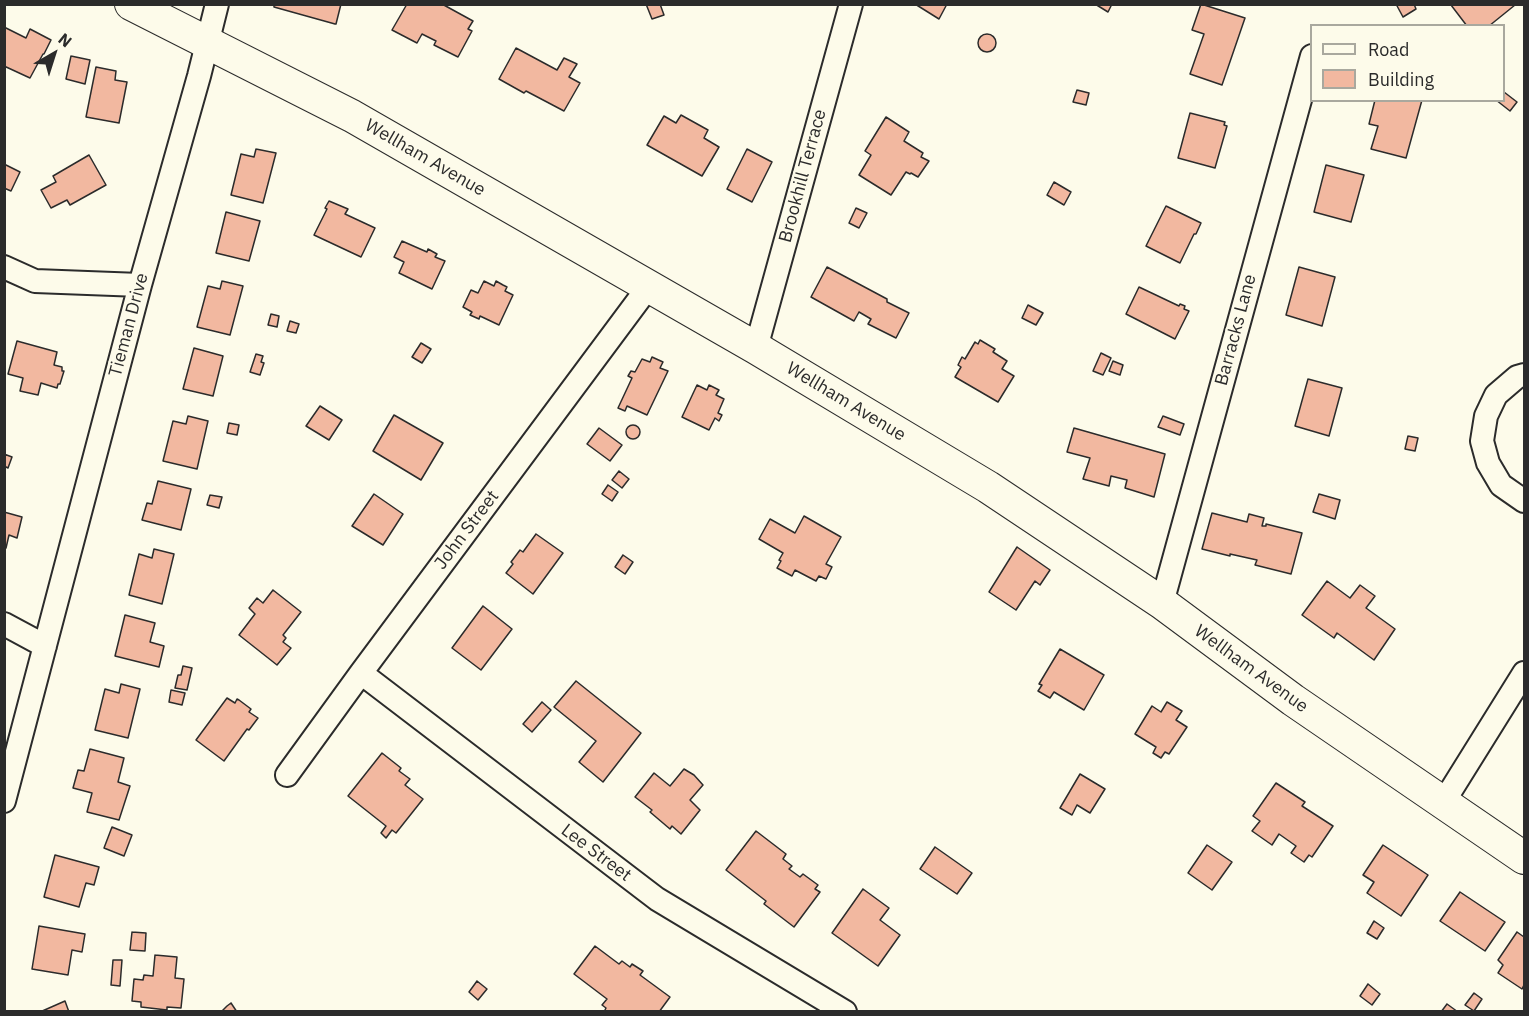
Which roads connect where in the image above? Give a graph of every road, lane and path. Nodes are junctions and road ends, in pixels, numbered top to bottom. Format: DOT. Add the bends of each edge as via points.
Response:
graph roads {
  1 [pos="131,4"];
  2 [pos="217,4"];
  3 [pos="850,4"];
  4 [pos="208,42"];
  5 [pos="1310,60"];
  6 [pos="4,267"];
  7 [pos="140,285"];
  8 [pos="648,286"];
  9 [pos="756,348"];
  10 [pos="1524,375"];
  11 [pos="1524,501"];
  12 [pos="1162,603"];
  13 [pos="4,624"];
  14 [pos="45,646"];
  15 [pos="361,673"];
  16 [pos="1524,673"];
  17 [pos="287,775"];
  18 [pos="4,801"];
  19 [pos="1443,803"];
  20 [pos="1524,858"];
  21 [pos="845,1011"];
  1 -- 4 [label="street, Wellham Avenue"];
  2 -- 4 [label="street, Tieman Drive"];
  3 -- 9 [label="street, Brookhill Terrace"];
  4 -- 7 [label="street, Tieman Drive"];
  4 -- 8 [label="street, Wellham Avenue" via="352,116"];
  5 -- 12 [label="street, Barracks Lane"];
  6 -- 7 [label="street" via="35,281"];
  7 -- 14 [label="street, Tieman Drive"];
  8 -- 9 [label="street, Wellham Avenue"];
  8 -- 15 [label="street, John Street"];
  9 -- 12 [label="street, Wellham Avenue" via="988,487"];
  10 -- 11 [label="street" via="1496,395 1486,416 1482,441 1488,463 1501,485"];
  12 -- 19 [label="street, Wellham Avenue" via="1293,700"];
  13 -- 14 [label="street"];
  14 -- 18 [label="street, Tieman Drive"];
  15 -- 17 [label="street, John Street"];
  15 -- 21 [label="street, Lee Street" via="657,899"];
  16 -- 19 [label="street"];
  19 -- 20 [label="street, Wellham Avenue"];
}
